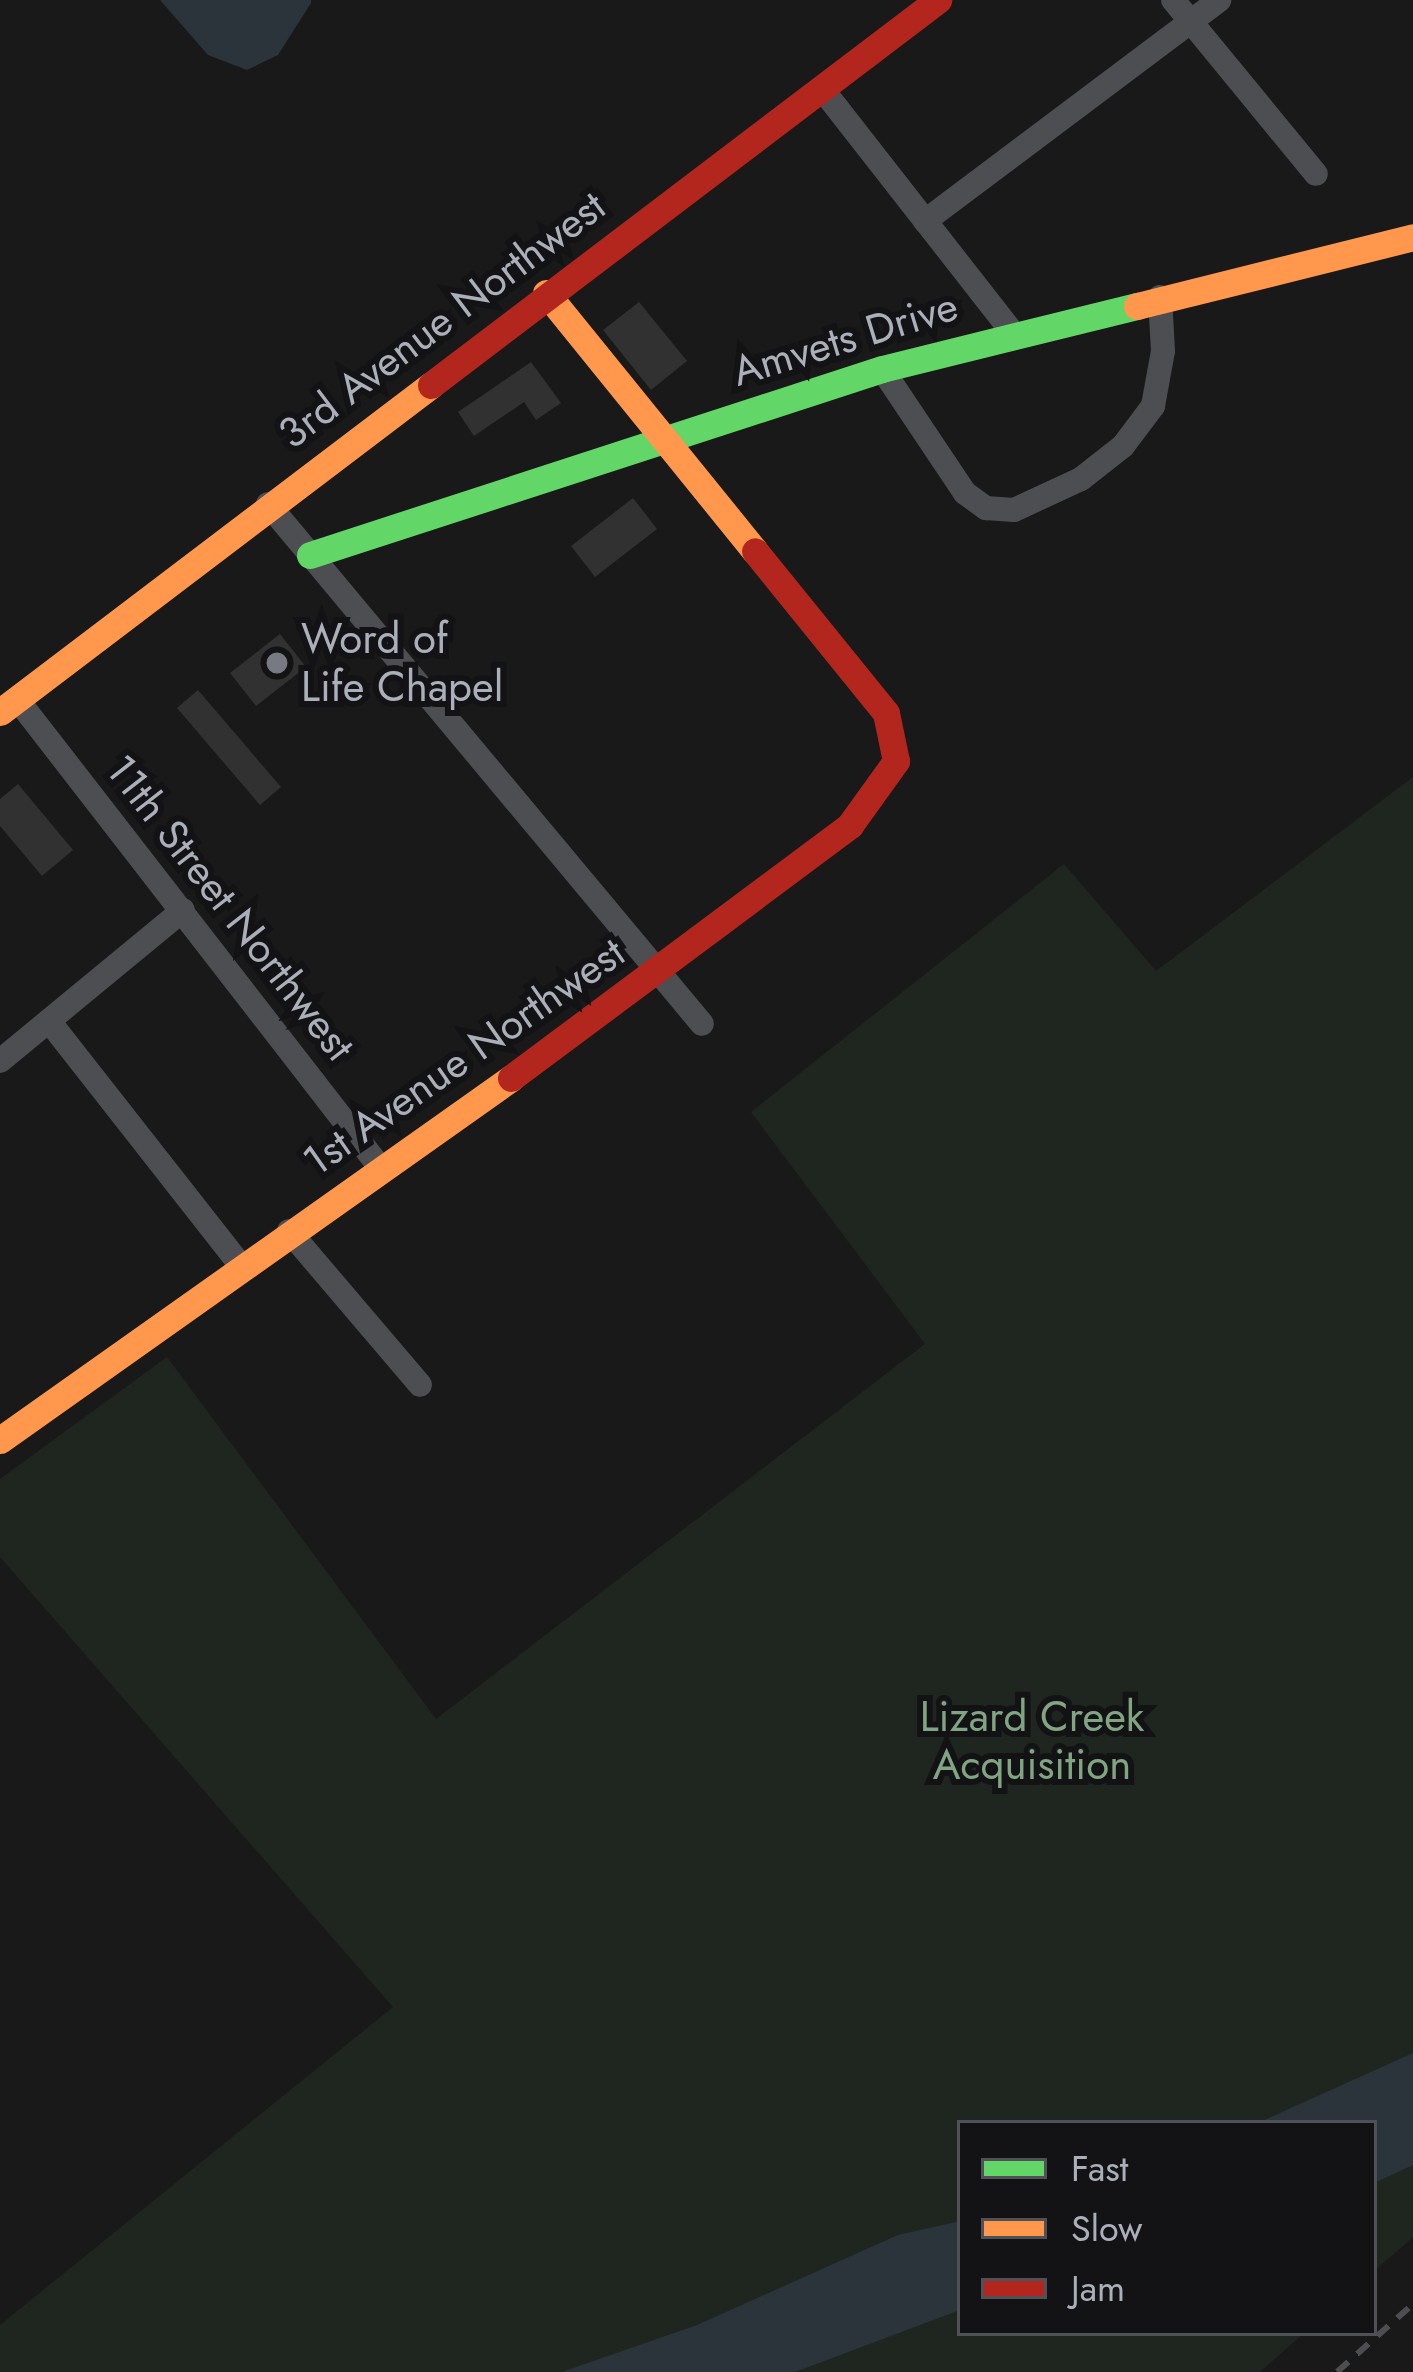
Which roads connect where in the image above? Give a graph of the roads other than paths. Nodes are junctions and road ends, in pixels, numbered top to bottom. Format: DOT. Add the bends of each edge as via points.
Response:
graph roads {
  1 [pos="938,0"];
  2 [pos="1173,0"];
  3 [pos="1219,0"];
  4 [pos="1190,22"];
  5 [pos="823,89"];
  6 [pos="1316,174"];
  7 [pos="925,221"];
  8 [pos="1413,238"];
  9 [pos="545,292"];
  10 [pos="1160,297"];
  11 [pos="1013,333"];
  12 [pos="882,369"];
  13 [pos="661,438"];
  14 [pos="268,504"];
  15 [pos="310,555"];
  16 [pos="8,706"];
  17 [pos="184,910"];
  18 [pos="659,973"];
  19 [pos="49,1021"];
  20 [pos="702,1024"];
  21 [pos="0,1061"];
  22 [pos="380,1166"];
  23 [pos="289,1232"];
  24 [pos="241,1267"];
  25 [pos="420,1384"];
  26 [pos="0,1440"];
  1 -- 5 [label="street, 3rd Avenue Northwest"];
  2 -- 4 [label="street"];
  3 -- 4 [label="street"];
  4 -- 6 [label="street"];
  4 -- 7 [label="street"];
  5 -- 7 [label="street"];
  5 -- 9 [label="street, 3rd Avenue Northwest"];
  7 -- 11 [label="street"];
  8 -- 10 [label="street, Amvets Drive"];
  9 -- 13 [label="street, 1st Avenue Northwest"];
  9 -- 14 [label="street, 3rd Avenue Northwest"];
  10 -- 11 [label="street, Amvets Drive"];
  10 -- 12 [label="street" via="1163,351 1153,406 1123,446 1081,479 1014,510 986,508 965,493"];
  11 -- 12 [label="street, Amvets Drive"];
  12 -- 13 [label="street, Amvets Drive"];
  13 -- 15 [label="street, Amvets Drive"];
  13 -- 18 [label="street, 1st Avenue Northwest" via="872,696 896,744 879,793 850,825"];
  14 -- 15 [label="street"];
  14 -- 16 [label="street, 3rd Avenue Northwest"];
  15 -- 18 [label="street"];
  16 -- 17 [label="street, 11th Street Northwest"];
  17 -- 19 [label="street"];
  17 -- 22 [label="street, 11th Street Northwest"];
  18 -- 20 [label="street"];
  18 -- 22 [label="street, 1st Avenue Northwest"];
  19 -- 21 [label="street"];
  19 -- 24 [label="street"];
  22 -- 23 [label="street, 1st Avenue Northwest"];
  23 -- 24 [label="street, 1st Avenue Northwest"];
  23 -- 25 [label="street"];
  24 -- 26 [label="street, 1st Avenue Northwest"];
}
